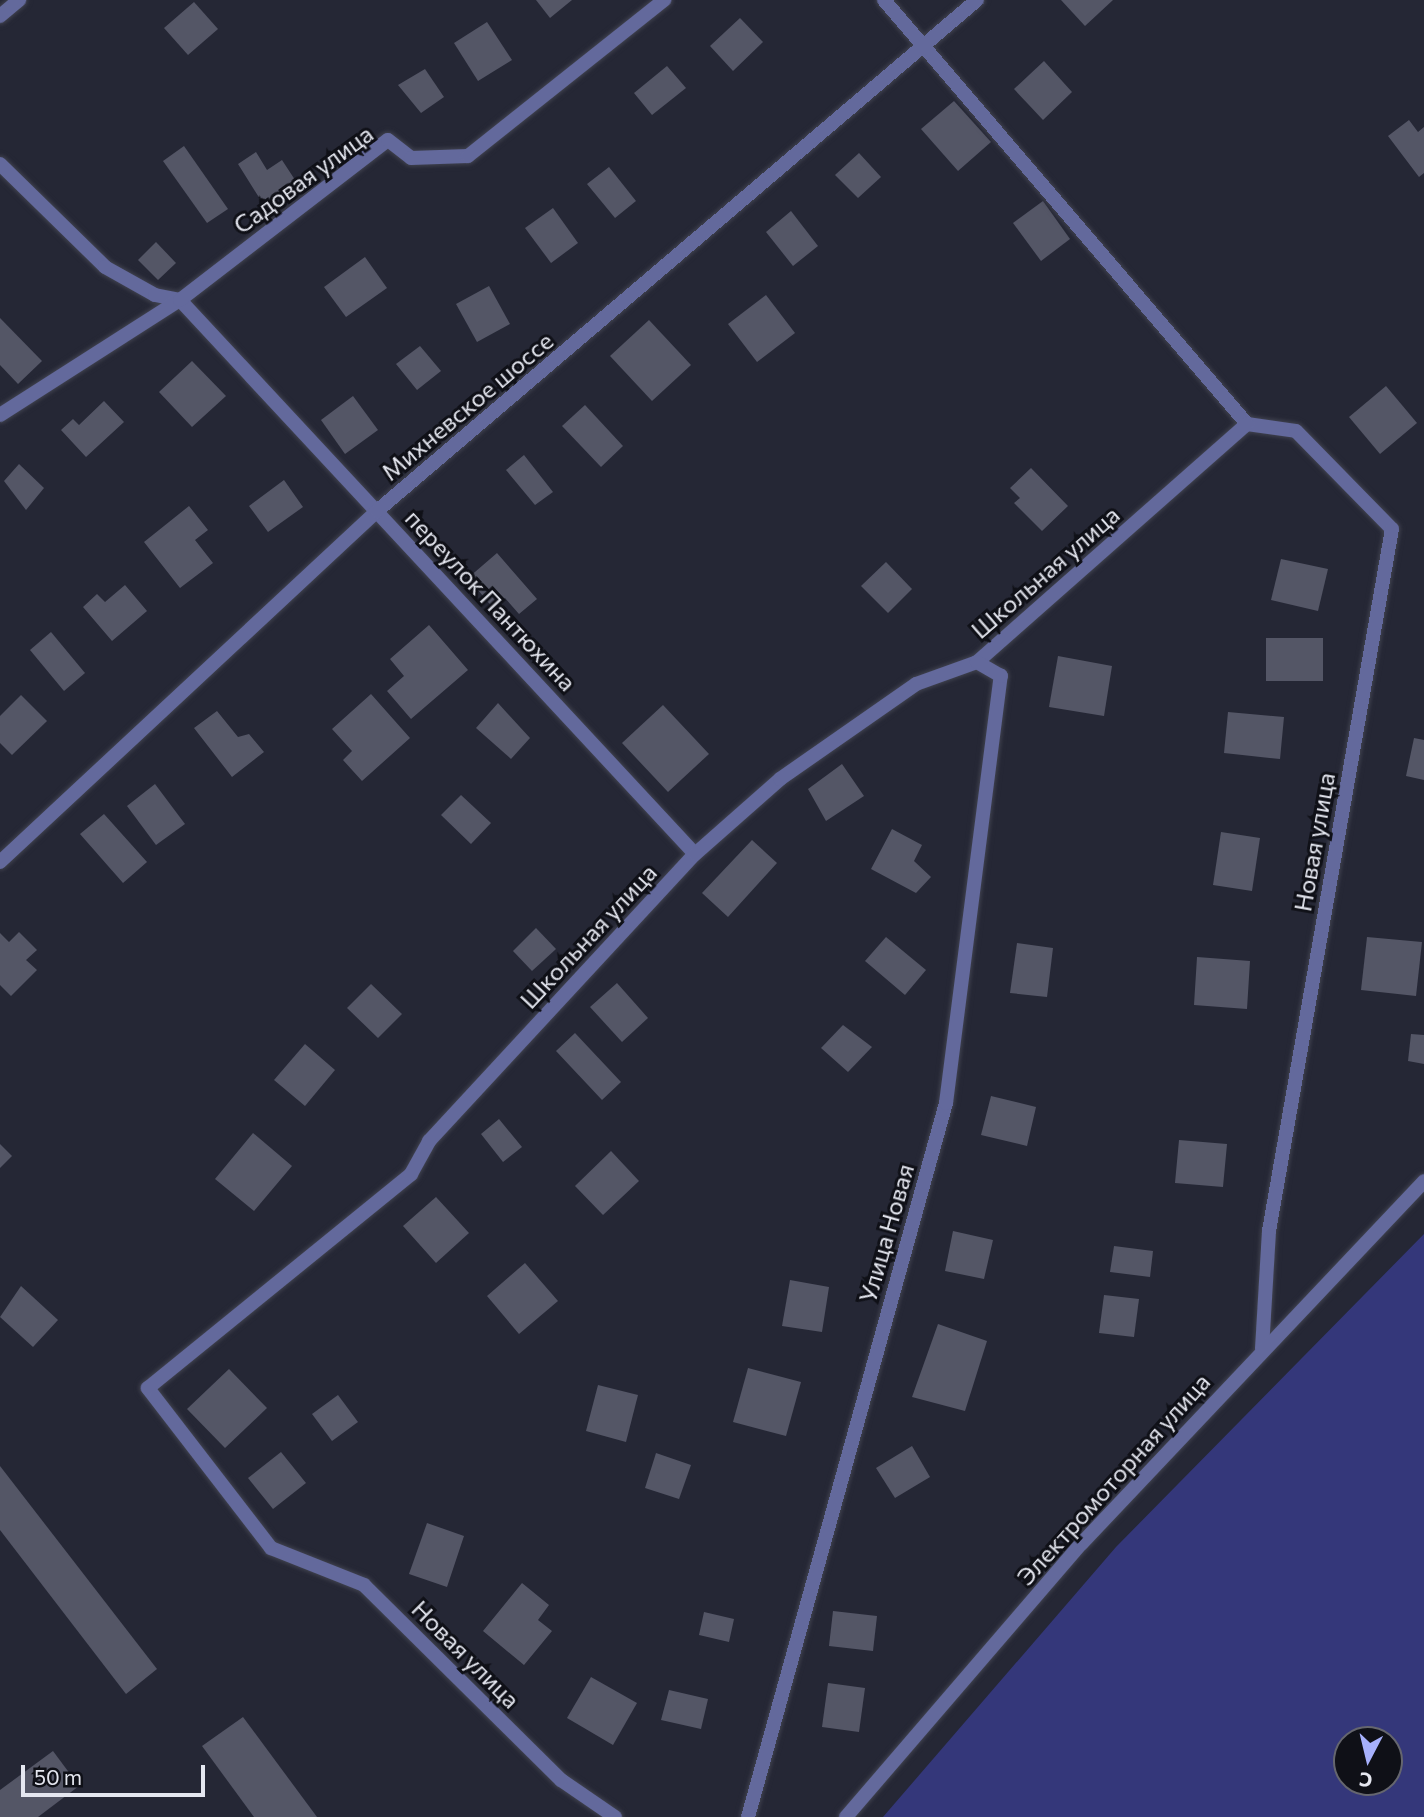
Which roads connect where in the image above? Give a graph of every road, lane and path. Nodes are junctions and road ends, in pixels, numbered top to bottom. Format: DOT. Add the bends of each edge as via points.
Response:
graph roads {
  1 [pos="19,0"];
  2 [pos="664,0"];
  3 [pos="884,0"];
  4 [pos="977,0"];
  5 [pos="0,16"];
  6 [pos="927,44"];
  7 [pos="0,164"];
  8 [pos="180,299"];
  9 [pos="0,415"];
  10 [pos="1247,424"];
  11 [pos="377,511"];
  12 [pos="977,662"];
  13 [pos="695,854"];
  14 [pos="0,862"];
  15 [pos="1424,1181"];
  16 [pos="1262,1349"];
  17 [pos="271,1548"];
  18 [pos="615,1817"];
  19 [pos="748,1817"];
  20 [pos="846,1817"];
  1 -- 5 [label="street"];
  2 -- 8 [label="street, Садовая улица" via="468,156 411,159 388,140"];
  3 -- 6 [label="street"];
  4 -- 6 [label="street, Михневское шоссе"];
  6 -- 10 [label="street"];
  6 -- 11 [label="street, Михневское шоссе"];
  7 -- 8 [label="street" via="105,267 155,295"];
  8 -- 9 [label="street, Садовая улица"];
  8 -- 11 [label="street, переулок Пантюхина"];
  10 -- 12 [label="street, Школьная улица"];
  10 -- 16 [label="street, Новая улица" via="1296,431 1392,529 1269,1231"];
  11 -- 13 [label="street, переулок Пантюхина"];
  11 -- 14 [label="street, Михневское шоссе"];
  12 -- 13 [label="street, Школьная улица" via="916,684 780,779"];
  12 -- 19 [label="street, Улица Новая" via="1001,676 946,1103"];
  13 -- 17 [label="street, Школьная улица" via="429,1141 411,1174 148,1388"];
  15 -- 16 [label="street, Электромоторная улица"];
  16 -- 20 [label="street, Электромоторная улица" via="1082,1543"];
  17 -- 18 [label="street, Новая улица" via="364,1585 561,1780"];
}
